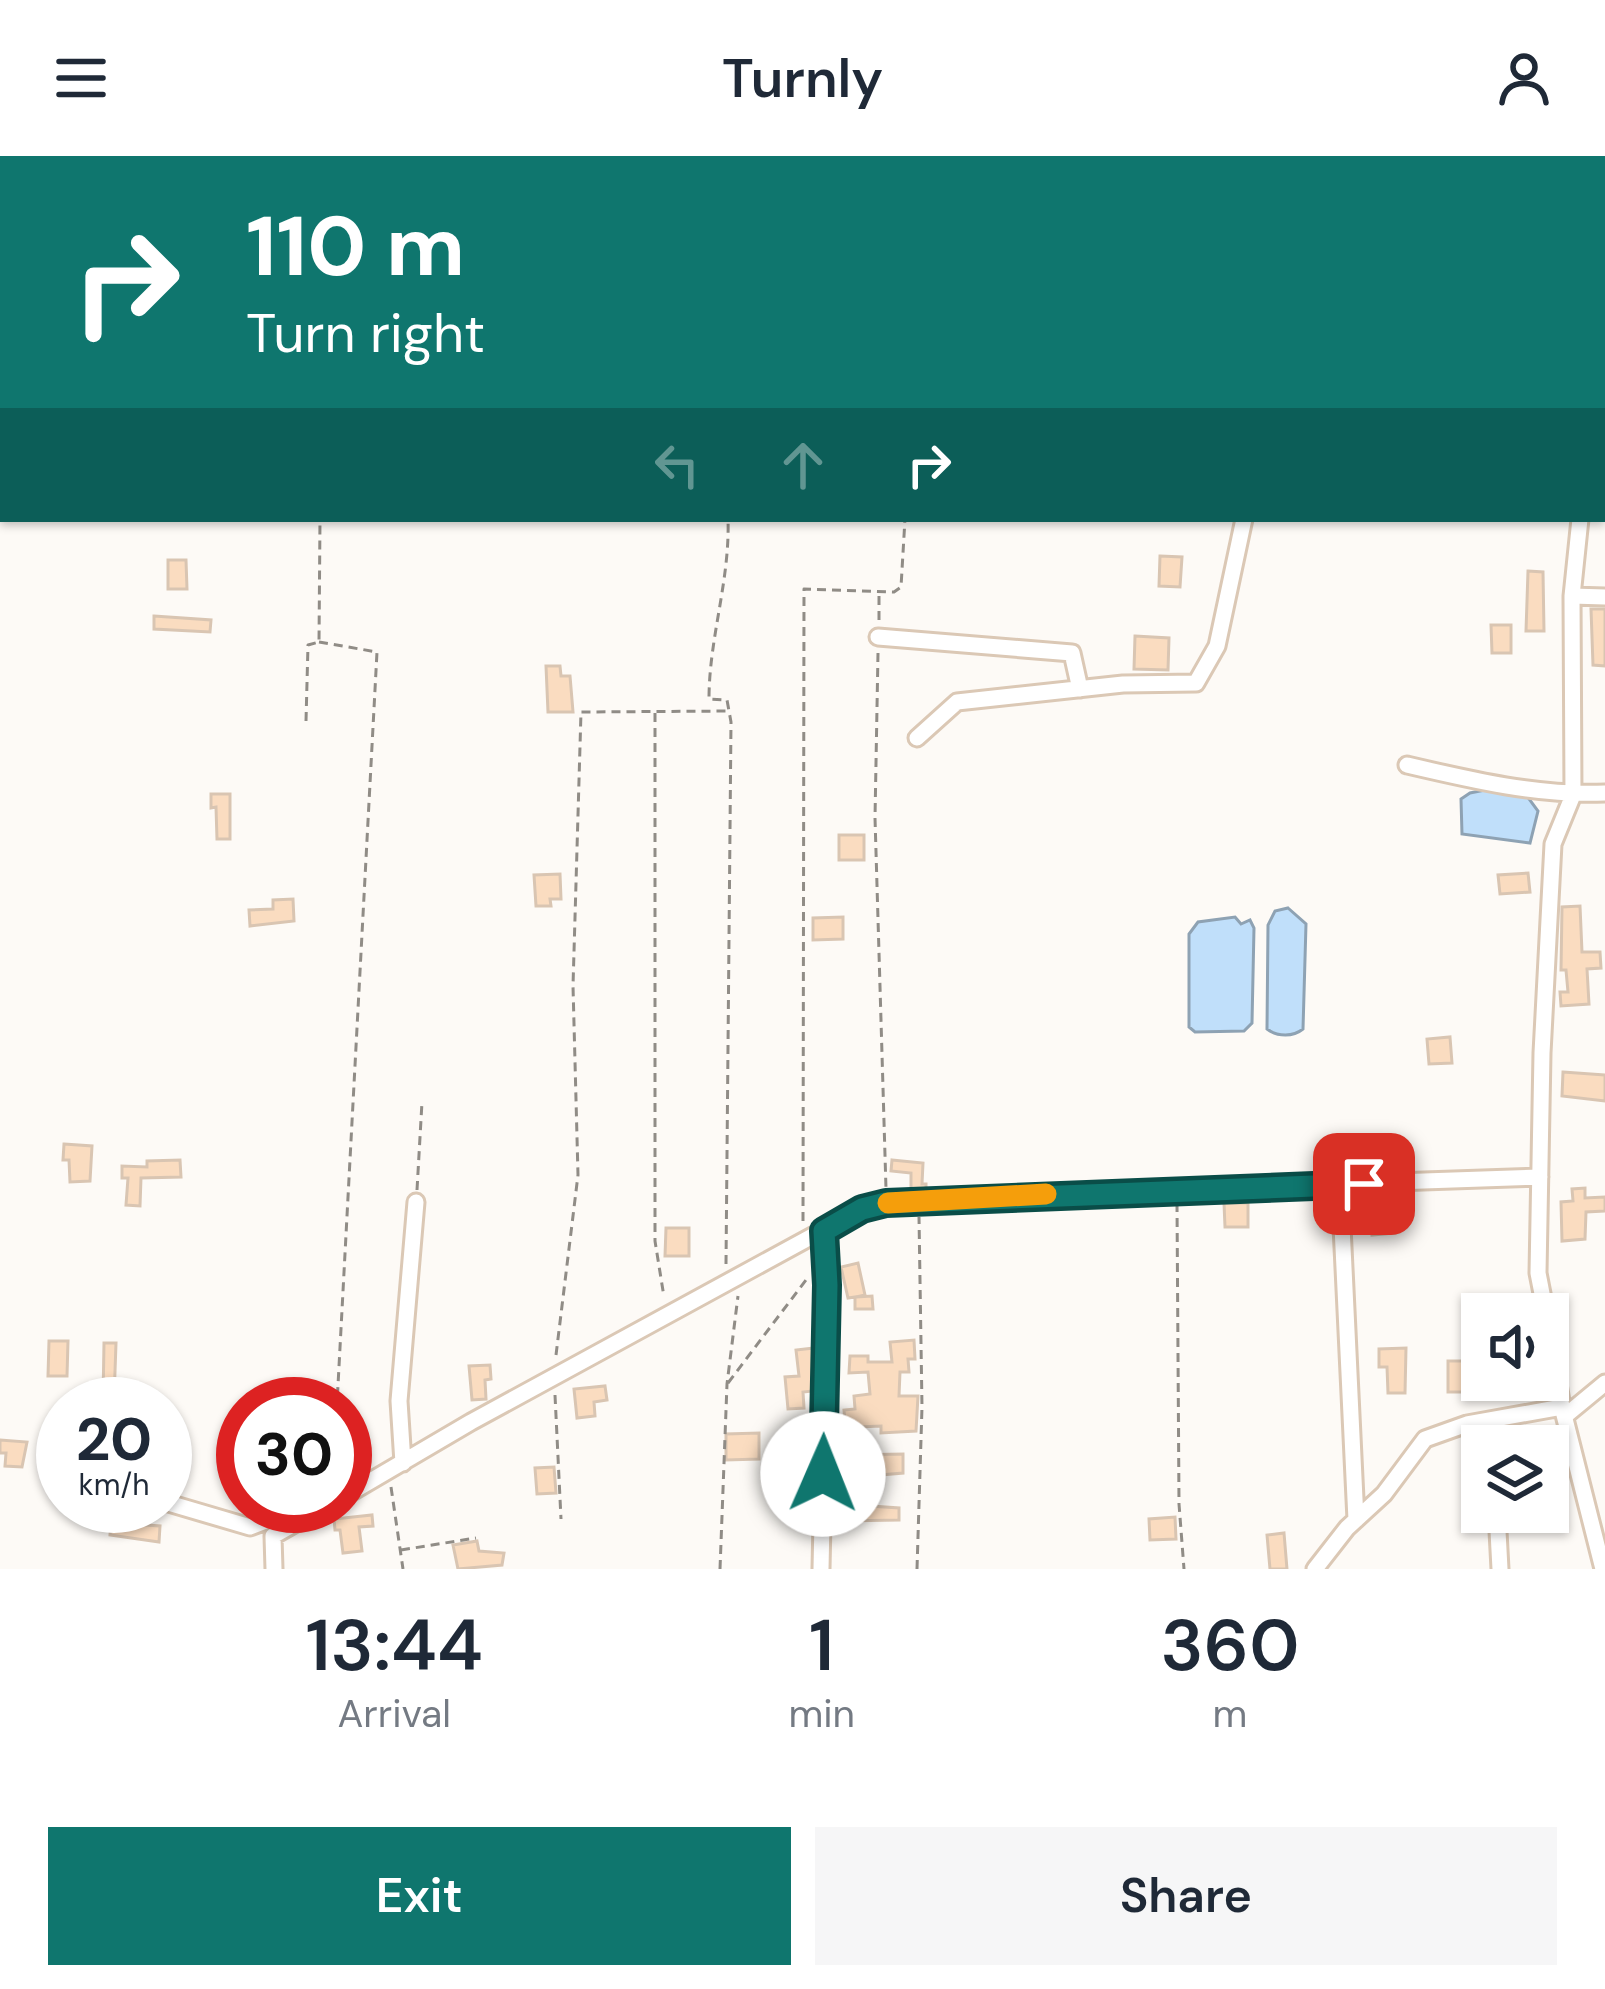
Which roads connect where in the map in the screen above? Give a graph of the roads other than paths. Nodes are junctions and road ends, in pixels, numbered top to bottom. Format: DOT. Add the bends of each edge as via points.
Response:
graph roads {
  1 [pos="1243,522"];
  2 [pos="1580,522"];
  3 [pos="1573,596"];
  4 [pos="1605,597"];
  5 [pos="878,637"];
  6 [pos="1080,689"];
  7 [pos="917,738"];
  8 [pos="1407,765"];
  9 [pos="1605,793"];
  10 [pos="1573,794"];
  11 [pos="1540,1177"];
  12 [pos="1340,1184"];
  13 [pos="416,1202"];
  14 [pos="824,1231"];
  15 [pos="1542,1293"];
  16 [pos="1605,1383"];
  17 [pos="1562,1401"];
  18 [pos="1564,1412"];
  19 [pos="404,1463"];
  20 [pos="372,1482"];
  21 [pos="1597,1498"];
  22 [pos="1356,1520"];
  23 [pos="279,1533"];
  24 [pos="1498,1533"];
  25 [pos="274,1569"];
  26 [pos="821,1569"];
  27 [pos="1315,1569"];
  28 [pos="1500,1569"];
  29 [pos="1603,1569"];
  1 -- 6 [label="street" via="1217,646 1196,682"];
  2 -- 3 [label="street"];
  3 -- 4 [label="street"];
  3 -- 10 [label="street"];
  5 -- 6 [label="street" via="1072,653"];
  6 -- 7 [label="street" via="957,702"];
  8 -- 10 [label="street"];
  9 -- 10 [label="street"];
  10 -- 11 [label="street" via="1553,844"];
  11 -- 12 [label="street"];
  11 -- 15 [label="street"];
  12 -- 14 [label="street" via="886,1203"];
  12 -- 22 [label="street"];
  13 -- 19 [label="street" via="399,1401"];
  14 -- 19 [label="street"];
  14 -- 26 [label="street"];
  16 -- 18 [label="street"];
  17 -- 18 [label="street"];
  18 -- 21 [label="street"];
  18 -- 22 [label="street" via="1467,1424 1425,1439"];
  19 -- 20 [label="street"];
  21 -- 29 [label="street"];
  22 -- 27 [label="street"];
  23 -- 25 [label="street"];
  24 -- 28 [label="street"];
}
